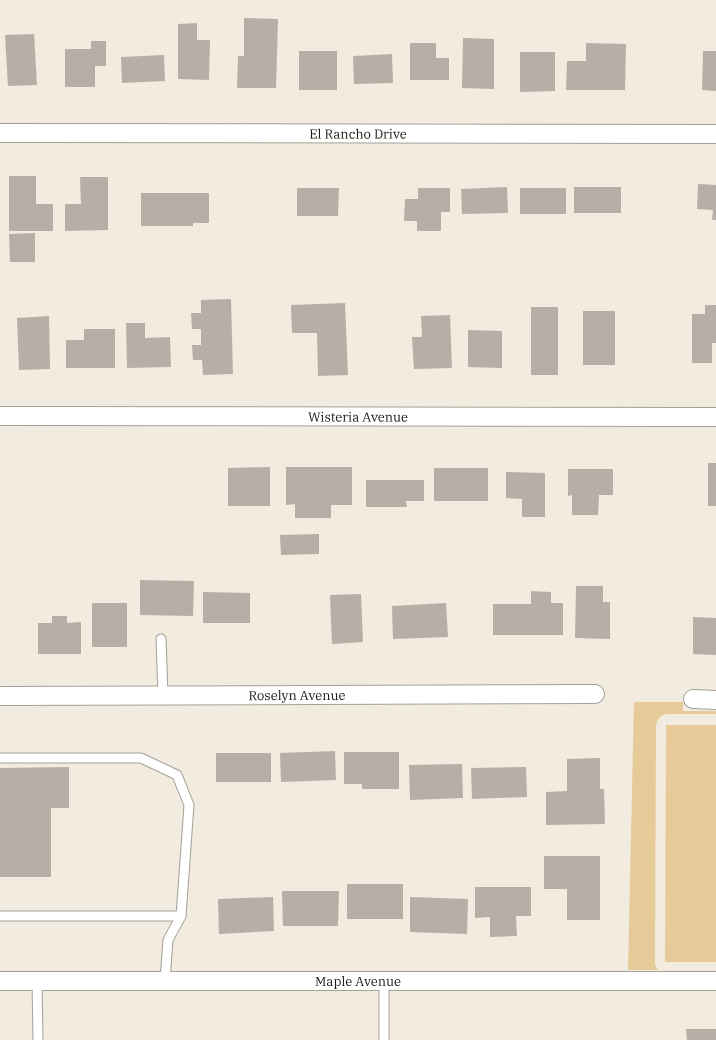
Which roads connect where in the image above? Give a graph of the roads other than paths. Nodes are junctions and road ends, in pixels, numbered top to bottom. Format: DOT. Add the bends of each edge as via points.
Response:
graph roads {
  1 [pos="0,133"];
  2 [pos="716,134"];
  3 [pos="0,416"];
  4 [pos="716,417"];
  5 [pos="161,639"];
  6 [pos="594,694"];
  7 [pos="163,695"];
  8 [pos="0,696"];
  9 [pos="693,700"];
  10 [pos="716,700"];
  11 [pos="0,758"];
  12 [pos="0,916"];
  13 [pos="181,916"];
  14 [pos="37,980"];
  15 [pos="165,980"];
  16 [pos="0,981"];
  17 [pos="384,981"];
  18 [pos="716,981"];
  19 [pos="38,1040"];
  20 [pos="384,1040"];
  1 -- 2 [label="street, El Rancho Drive"];
  3 -- 4 [label="street, Wisteria Avenue"];
  5 -- 7 [label="lane"];
  6 -- 7 [label="street, Roselyn Avenue"];
  7 -- 8 [label="street, Roselyn Avenue"];
  9 -- 10 [label="street"];
  11 -- 13 [label="lane" via="141,758 177,775 190,805"];
  12 -- 13 [label="lane"];
  13 -- 15 [label="lane" via="168,940"];
  14 -- 15 [label="street, Maple Avenue"];
  14 -- 16 [label="street, Maple Avenue"];
  14 -- 19 [label="lane"];
  15 -- 17 [label="street, Maple Avenue"];
  17 -- 18 [label="street, Maple Avenue"];
  17 -- 20 [label="lane"];
}
